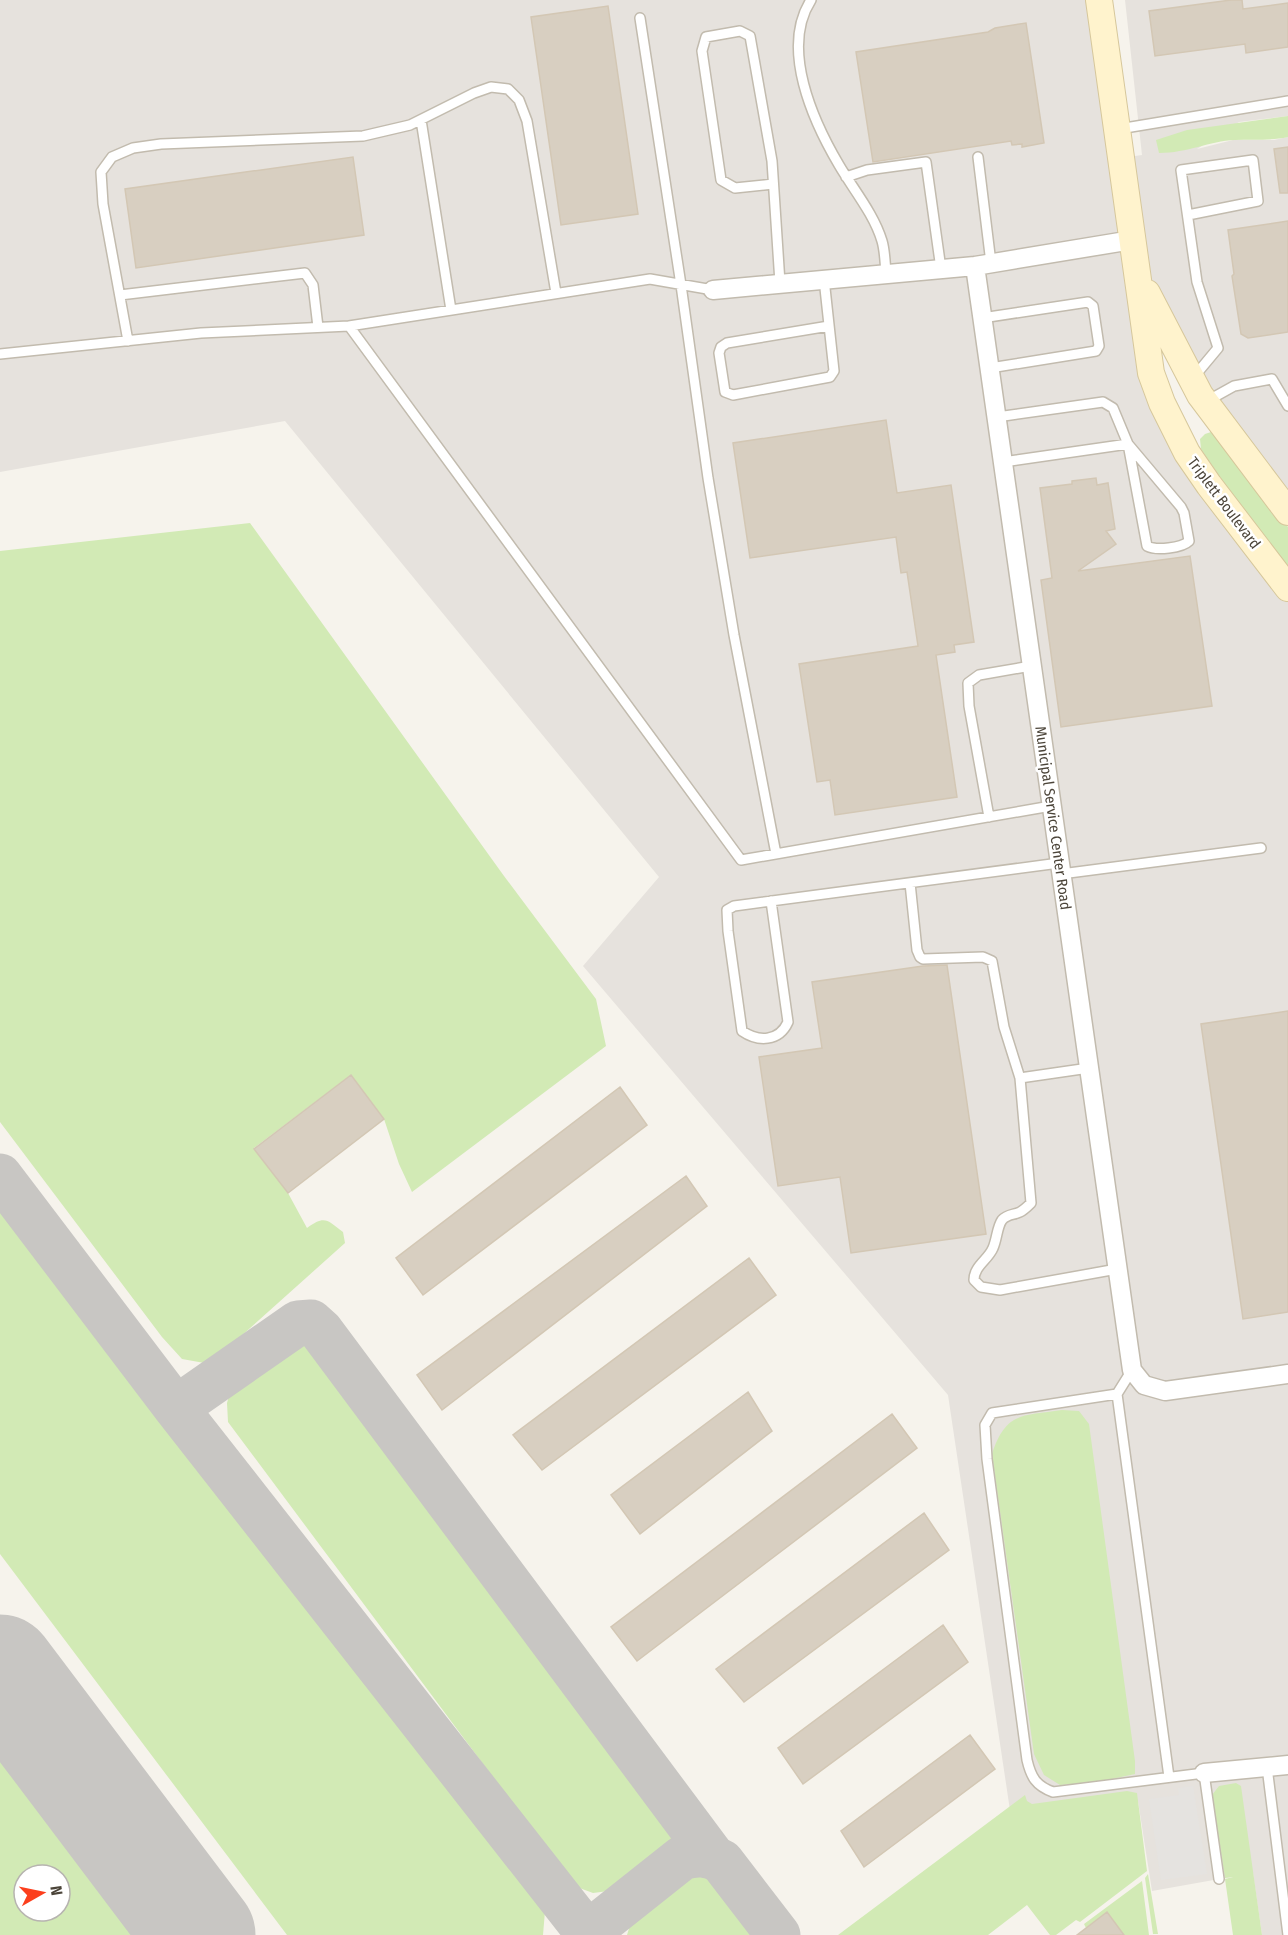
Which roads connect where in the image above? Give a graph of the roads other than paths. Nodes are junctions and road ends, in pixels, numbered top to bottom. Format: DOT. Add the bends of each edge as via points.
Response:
graph roads {
  1 [pos="811,0"];
  2 [pos="1099,0"];
  3 [pos="640,18"];
  4 [pos="1288,101"];
  5 [pos="421,120"];
  6 [pos="1116,129"];
  7 [pos="978,157"];
  8 [pos="846,177"];
  9 [pos="773,184"];
  10 [pos="1188,215"];
  11 [pos="1132,240"];
  12 [pos="983,265"];
  13 [pos="941,268"];
  14 [pos="886,273"];
  15 [pos="1138,273"];
  16 [pos="824,279"];
  17 [pos="780,284"];
  18 [pos="681,285"];
  19 [pos="713,290"];
  20 [pos="556,293"];
  21 [pos="120,295"];
  22 [pos="451,310"];
  23 [pos="982,318"];
  24 [pos="349,326"];
  25 [pos="829,326"];
  26 [pos="318,327"];
  27 [pos="128,341"];
  28 [pos="0,354"];
  29 [pos="990,368"];
  30 [pos="1191,380"];
  31 [pos="1205,402"];
  32 [pos="1288,406"];
  33 [pos="997,417"];
  34 [pos="1128,444"];
  35 [pos="1003,462"];
  36 [pos="1287,510"];
  37 [pos="1288,588"];
  38 [pos="1031,666"];
  39 [pos="1051,806"];
  40 [pos="989,817"];
  41 [pos="1261,848"];
  42 [pos="776,854"];
  43 [pos="1060,869"];
  44 [pos="910,883"];
  45 [pos="771,901"];
  46 [pos="1089,1068"];
  47 [pos="1020,1078"];
  48 [pos="1118,1269"];
  49 [pos="1132,1370"];
  50 [pos="1288,1374"];
  51 [pos="1117,1394"];
  52 [pos="1288,1765"];
  53 [pos="1267,1767"];
  54 [pos="1204,1773"];
  55 [pos="1169,1777"];
  56 [pos="1219,1879"];
  57 [pos="1288,1935"];
  1 -- 8 [label="lane" via="802,13 798,37 801,69 820,129"];
  2 -- 6 [label="main road, Triplett Boulevard"];
  3 -- 18 [label="lane"];
  4 -- 6 [label="lane"];
  5 -- 20 [label="lane" via="491,87 508,89 519,100"];
  5 -- 21 [label="lane" via="363,136 161,144 133,148 112,157 101,172 102,193"];
  5 -- 22 [label="lane"];
  6 -- 11 [label="main road, Triplett Boulevard"];
  7 -- 12 [label="lane"];
  8 -- 13 [label="lane" via="867,170 926,162"];
  8 -- 14 [label="lane" via="873,220 882,242"];
  9 -- 9 [label="lane" via="750,36 740,31 706,37 702,51 721,180 735,188"];
  9 -- 17 [label="lane"];
  10 -- 10 [label="lane" via="1181,170 1252,159 1258,201"];
  10 -- 30 [label="lane" via="1197,282 1218,348"];
  11 -- 12 [label="street"];
  11 -- 15 [label="main road, Triplett Boulevard"];
  12 -- 13 [label="street"];
  12 -- 23 [label="street, Municipal Service Center Road"];
  13 -- 14 [label="street"];
  14 -- 16 [label="street"];
  15 -- 30 [label="main road, Triplett Boulevard"];
  15 -- 37 [label="main road, Triplett Boulevard" via="1151,373 1162,403 1187,453"];
  16 -- 17 [label="street"];
  16 -- 25 [label="lane"];
  17 -- 19 [label="street"];
  18 -- 19 [label="lane"];
  18 -- 20 [label="lane" via="650,279"];
  18 -- 42 [label="lane" via="708,478"];
  20 -- 22 [label="lane"];
  21 -- 26 [label="lane" via="305,273 313,285"];
  21 -- 27 [label="lane"];
  22 -- 24 [label="lane"];
  23 -- 29 [label="street, Municipal Service Center Road"];
  23 -- 29 [label="lane" via="1088,302 1093,306 1099,346 1096,351"];
  24 -- 26 [label="lane"];
  24 -- 42 [label="lane" via="741,860"];
  25 -- 25 [label="lane" via="834,371 830,377 733,395 725,392 719,353 727,343"];
  26 -- 27 [label="lane"];
  27 -- 28 [label="lane"];
  29 -- 33 [label="street, Municipal Service Center Road"];
  30 -- 31 [label="main road, Triplett Boulevard"];
  31 -- 32 [label="lane" via="1234,386 1272,379"];
  31 -- 36 [label="main road, Triplett Boulevard"];
  33 -- 34 [label="lane" via="1108,403"];
  33 -- 35 [label="street, Municipal Service Center Road"];
  34 -- 34 [label="lane" via="1184,513 1188,544 1154,549 1147,546"];
  34 -- 35 [label="lane"];
  35 -- 38 [label="street, Municipal Service Center Road"];
  38 -- 39 [label="street, Municipal Service Center Road"];
  38 -- 40 [label="lane" via="979,675 968,683"];
  39 -- 40 [label="lane"];
  39 -- 43 [label="street, Municipal Service Center Road"];
  40 -- 42 [label="lane"];
  41 -- 43 [label="lane"];
  43 -- 44 [label="lane"];
  43 -- 46 [label="street, Municipal Service Center Road"];
  44 -- 45 [label="lane"];
  44 -- 47 [label="lane" via="920,957 983,957 992,961 1004,1027"];
  45 -- 45 [label="lane" via="727,910 742,1031 751,1037 784,1032 788,1022"];
  46 -- 47 [label="lane"];
  46 -- 48 [label="street, Municipal Service Center Road"];
  47 -- 48 [label="lane" via="1031,1203 1001,1222 994,1246 977,1267 974,1280 981,1287 1000,1290"];
  48 -- 49 [label="street, Municipal Service Center Road"];
  49 -- 50 [label="street" via="1144,1385 1165,1391"];
  49 -- 51 [label="lane"];
  51 -- 55 [label="lane"];
  51 -- 55 [label="lane" via="992,1413 985,1425 1025,1748 1030,1775 1042,1788 1053,1792"];
  52 -- 53 [label="street"];
  53 -- 54 [label="street"];
  53 -- 57 [label="lane"];
  54 -- 55 [label="lane"];
  54 -- 56 [label="lane"];
}
